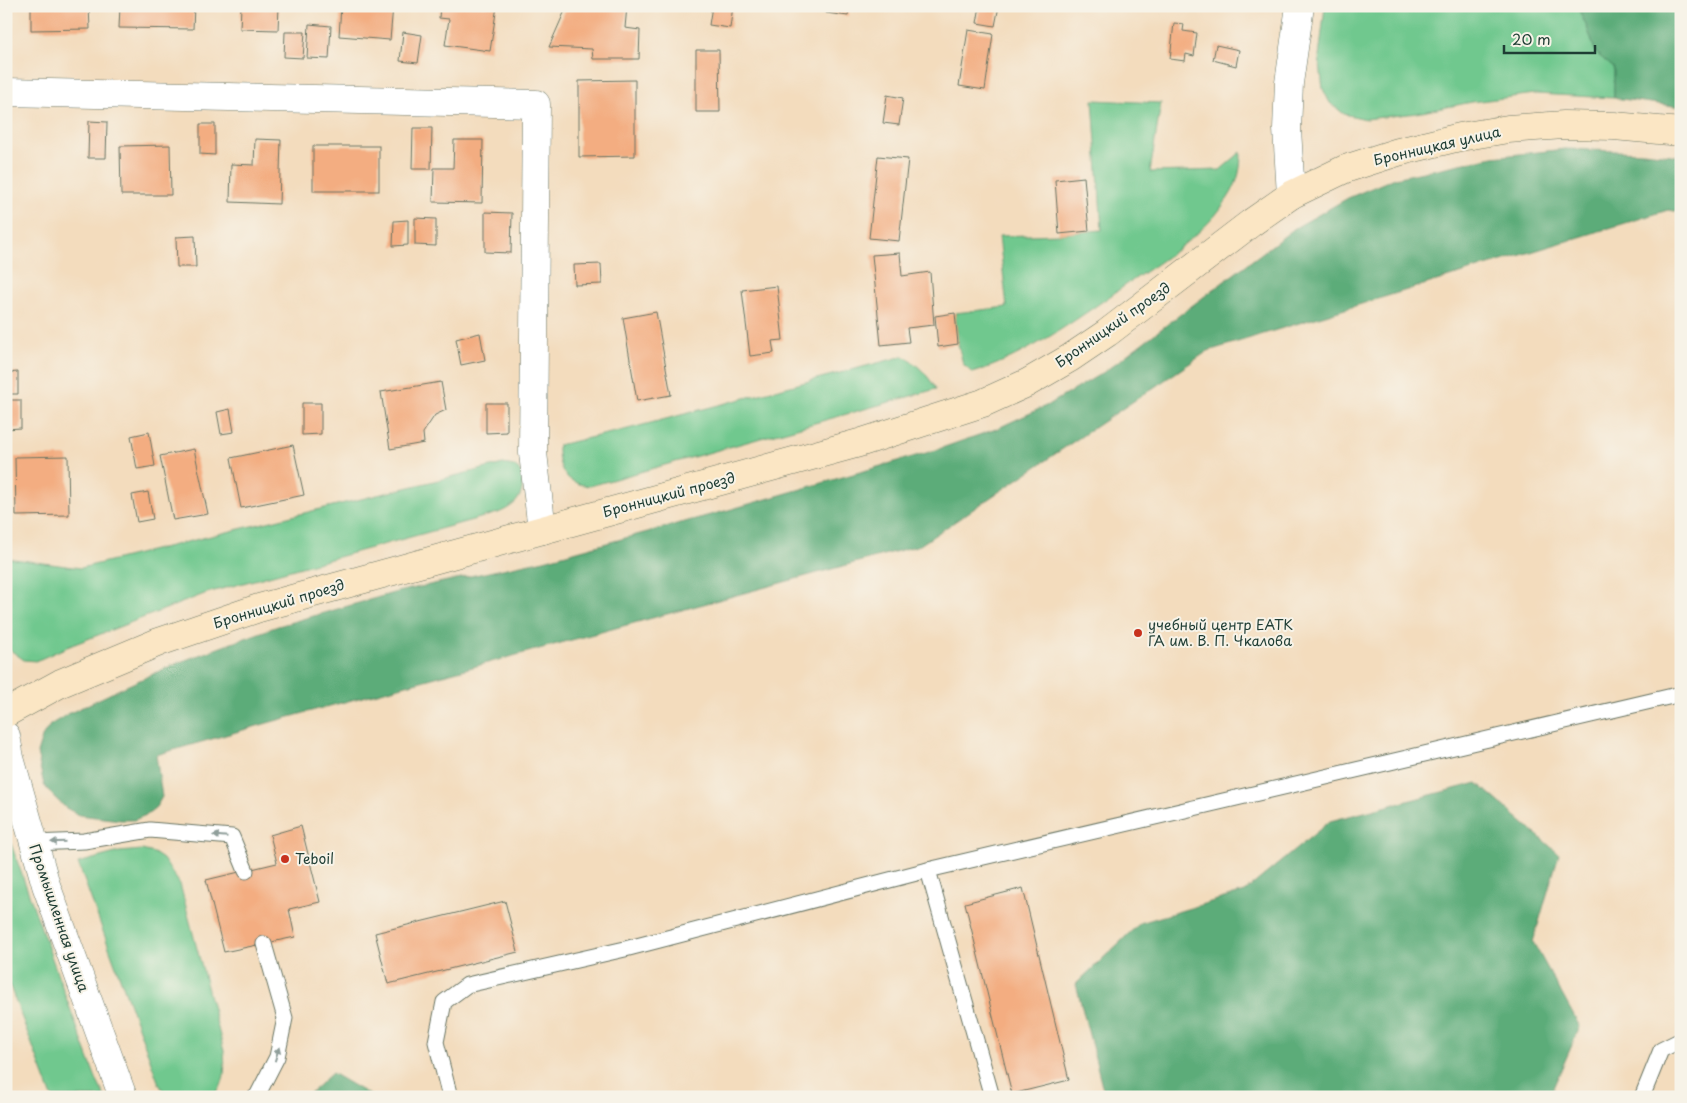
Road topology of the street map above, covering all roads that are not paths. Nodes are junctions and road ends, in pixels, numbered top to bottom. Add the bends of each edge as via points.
1 (1300, 6) edge
2 (6, 92) edge
3 (1681, 132) edge
4 (1291, 196) junction
5 (542, 530) junction
6 (1681, 694) edge
7 (6, 713) edge
8 (6, 736) edge
9 (33, 843) junction
10 (928, 870) junction
11 (246, 871) dead end
12 (264, 944) dead end
13 (1681, 1040) edge
14 (123, 1097) edge
15 (255, 1097) edge
16 (450, 1097) edge
17 (992, 1097) edge
18 (1642, 1097) edge

1 - 4 street via 1289,83 1287,129
2 - 5 street via 536,104 534,454
3 - 4 main road, Бронницкая улица via 1564,124 1508,129 1398,152 1344,169
4 - 5 main road, Бронницкий проезд via 1077,353 1027,383 983,403 859,443
5 - 7 main road, Бронницкий проезд via 259,608 168,639 61,683
6 - 10 lane
8 - 9 street, Промышленная улица
11 -> 9 lane via 232,837 150,830 84,841
9 - 14 street, Промышленная улица
10 - 16 lane via 625,949 467,985 444,1002 436,1042
10 - 17 lane
15 -> 12 lane via 277,1056 285,1018
13 - 18 lane via 1661,1050

